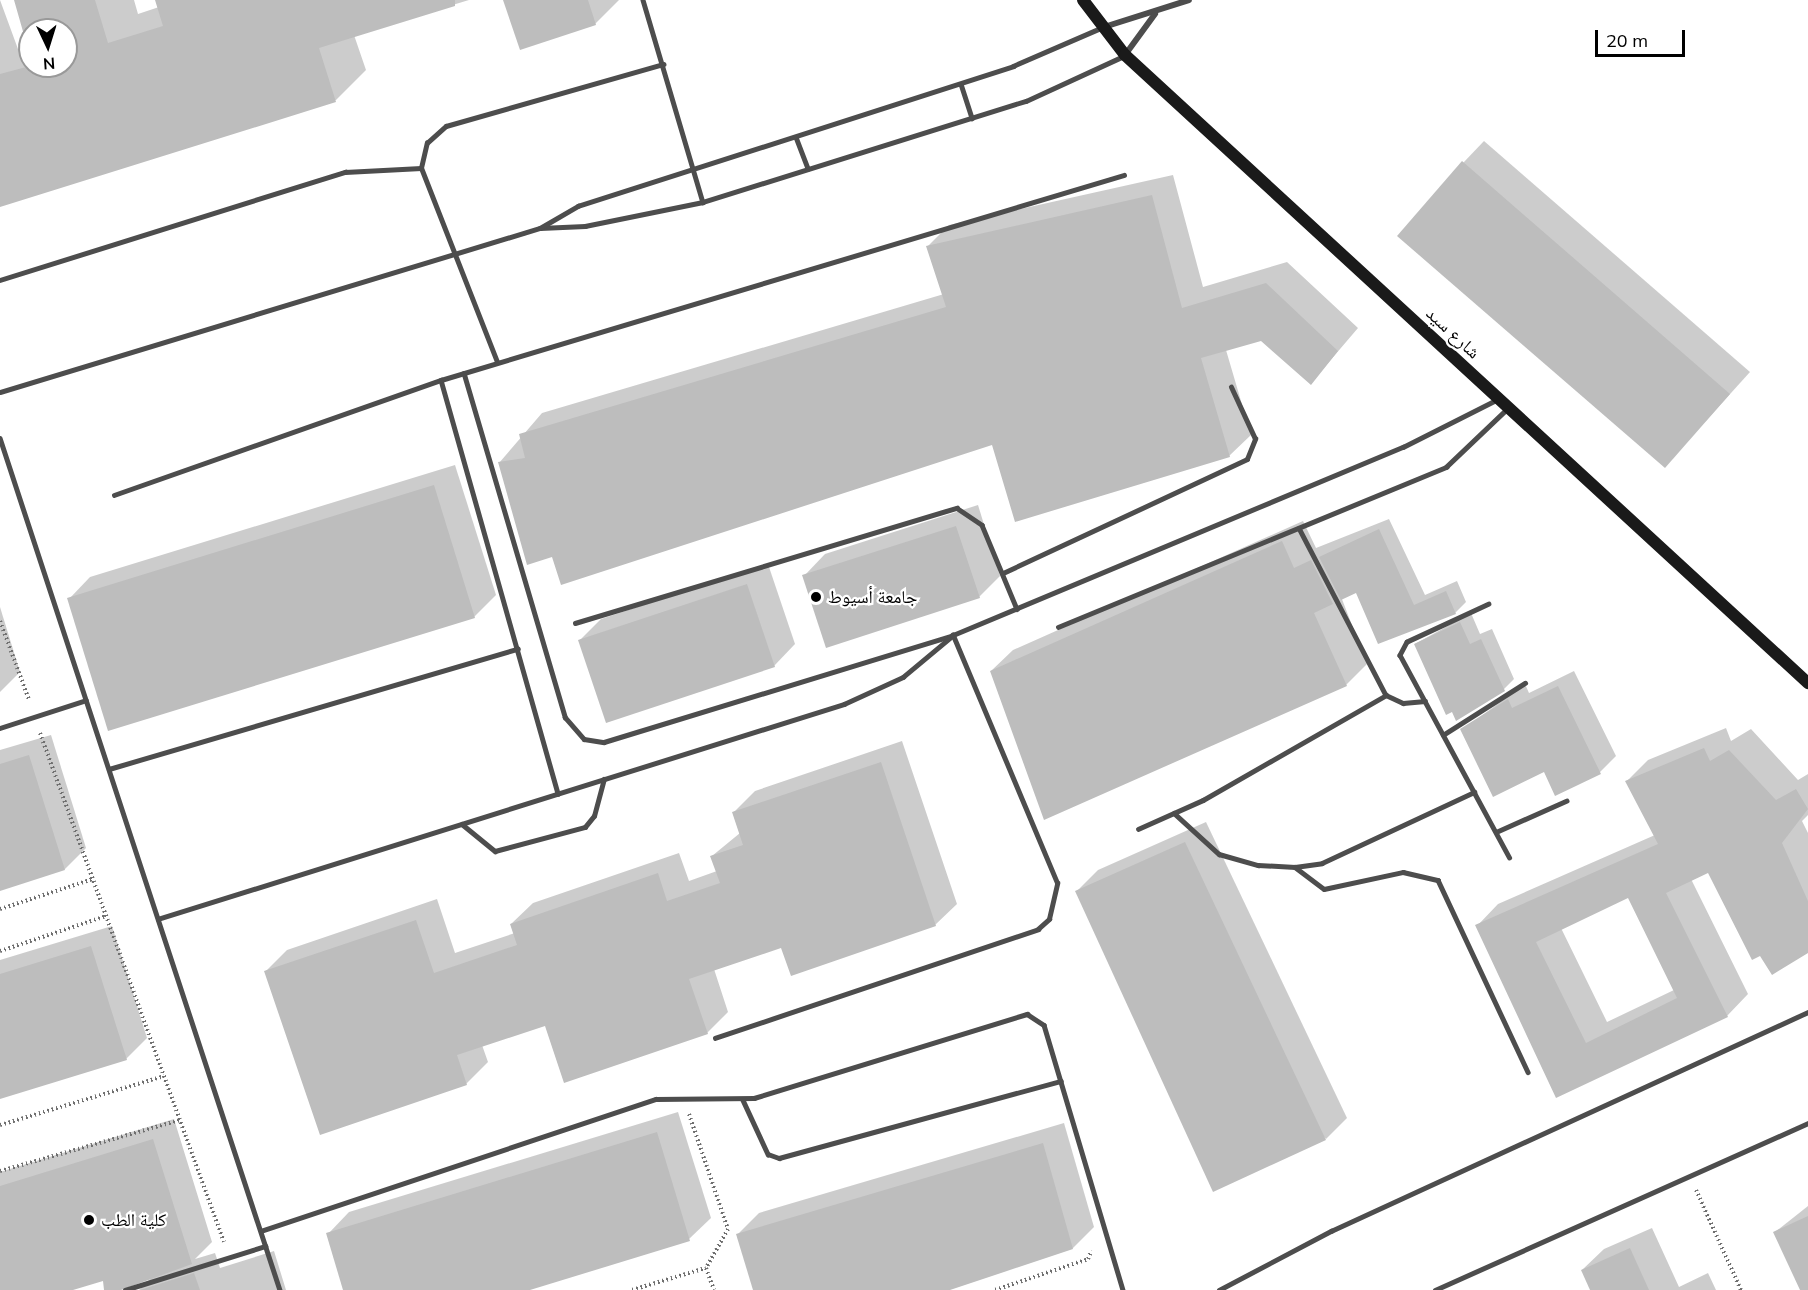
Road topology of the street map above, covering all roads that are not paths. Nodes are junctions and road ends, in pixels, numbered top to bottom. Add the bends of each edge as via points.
1 (643, 0) edge
2 (1083, 0) edge
3 (1189, 0) edge
4 (1156, 13) junction
5 (1102, 27) junction
6 (1125, 55) junction
7 (663, 64) junction
8 (961, 84) junction
9 (972, 118) junction
10 (796, 137) junction
11 (421, 168) junction
12 (694, 169) junction
13 (808, 169) junction
14 (1124, 175) dead end
15 (704, 202) junction
16 (540, 228) junction
17 (454, 254) junction
18 (0, 280) edge
19 (497, 363) junction
20 (464, 373) junction
21 (441, 380) junction
22 (1231, 387) dead end
23 (0, 392) edge
24 (1498, 399) junction
25 (1508, 408) junction
26 (0, 438) edge
27 (114, 495) dead end
28 (1299, 528) junction
29 (1002, 573) junction
30 (1489, 604) dead end
31 (1017, 609) junction
32 (575, 623) dead end
33 (1058, 627) dead end
34 (953, 636) junction
35 (518, 649) junction
36 (1525, 683) dead end
37 (1808, 683) edge
38 (1386, 695) junction
39 (86, 700) junction
40 (1425, 701) junction
41 (0, 728) edge
42 (1443, 735) junction
43 (109, 769) junction
44 (604, 779) junction
45 (1474, 792) junction
46 (558, 794) junction
47 (1566, 801) dead end
48 (1174, 813) junction
49 (462, 824) junction
50 (1138, 829) dead end
51 (1496, 832) junction
52 (1509, 857) dead end
53 (1295, 867) junction
54 (158, 919) junction
55 (1808, 1012) edge
56 (715, 1038) dead end
57 (1528, 1072) dead end
58 (1061, 1081) junction
59 (744, 1100) junction
60 (1808, 1123) edge
61 (261, 1231) junction
62 (265, 1246) junction
63 (1232, 1282) junction
64 (125, 1290) edge
65 (280, 1290) edge
66 (1123, 1290) edge
67 (1219, 1290) edge
68 (1235, 1290) edge
69 (1435, 1290) edge

1 - 7 lane
2 - 5 main road, شارع سيد
3 - 4 street
4 - 5 street
4 - 6 street
5 - 6 main road, شارع سيد
5 - 8 lane
6 - 9 lane via 1026,101
6 - 24 main road, شارع سيد
7 - 11 lane via 446,126 427,143
7 - 12 lane
8 - 9 lane
8 - 10 lane
9 - 13 lane
10 - 12 lane
10 - 13 lane
11 - 17 lane
11 - 18 lane via 345,172
12 - 15 lane
12 - 16 lane via 578,206
13 - 15 lane
14 - 19 lane
15 - 16 lane via 585,226
16 - 17 lane
17 - 19 lane
17 - 23 lane
19 - 20 lane
20 - 21 lane
20 - 34 lane via 565,717 584,739 604,742
21 - 27 lane
21 - 35 lane
22 - 29 lane via 1255,439 1247,459
24 - 25 main road, شارع سيد
24 - 31 lane via 1403,447
25 - 28 lane via 1446,467
25 - 37 main road, شارع سيد
26 - 39 lane
28 - 33 lane
28 - 38 lane
29 - 31 lane
29 - 32 lane via 975,516 948,509
30 - 40 lane via 1404,644 1400,655
31 - 34 lane
34 - 44 lane via 878,692
34 - 56 lane via 1057,883 1049,919 1038,929
35 - 43 lane
35 - 46 lane
36 - 42 lane
38 - 40 lane via 1403,703
38 - 48 lane
39 - 41 lane
39 - 43 lane
40 - 42 lane
42 - 45 lane
43 - 54 lane
44 - 46 lane
44 - 49 lane via 594,816 585,827 495,851
45 - 51 lane
45 - 53 lane via 1322,863
46 - 49 lane
47 - 51 lane
48 - 50 lane
48 - 53 lane via 1219,854 1258,865
49 - 54 lane
51 - 52 lane
53 - 57 lane via 1324,889 1402,872 1438,880
54 - 61 lane
55 - 63 lane
58 - 59 lane via 779,1158 768,1154
58 - 59 lane via 1044,1025 1027,1014
58 - 66 lane
59 - 61 lane via 684,1096 656,1099
60 - 69 lane
61 - 62 lane
62 - 64 lane
62 - 65 lane
63 - 67 lane
63 - 68 lane

